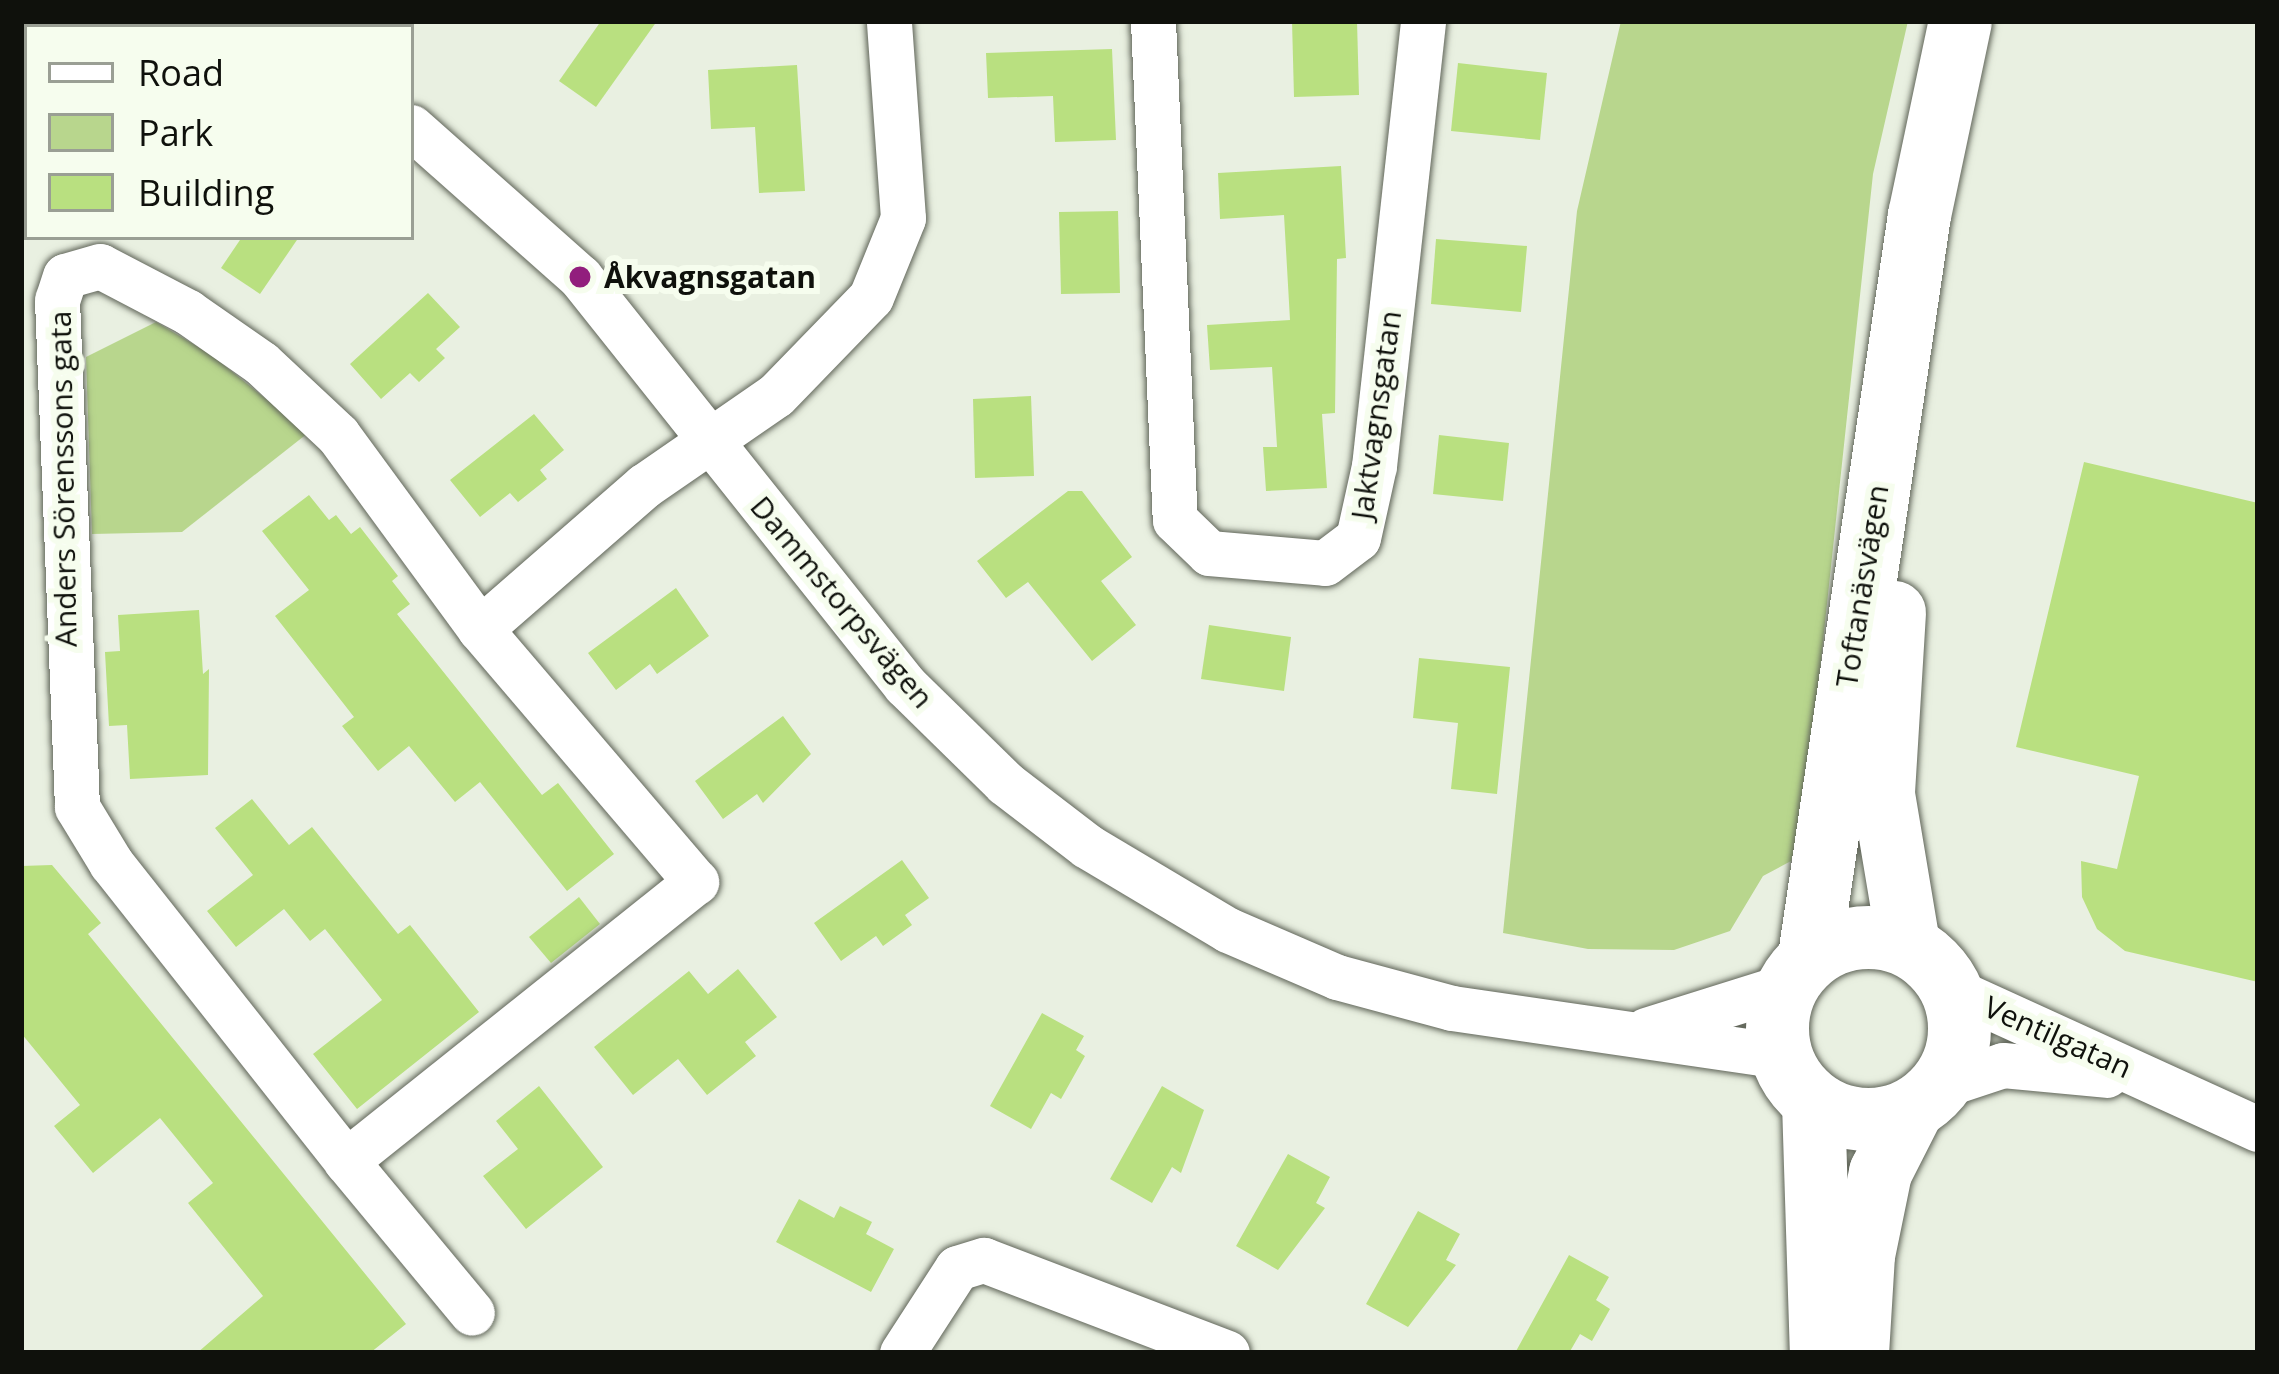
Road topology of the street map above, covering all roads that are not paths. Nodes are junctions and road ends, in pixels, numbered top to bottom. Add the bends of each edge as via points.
1 (889, 21) edge
2 (1153, 21) edge
3 (1423, 21) edge
4 (1960, 21) edge
5 (414, 130) edge
6 (1919, 215) junction
7 (710, 441) junction
8 (480, 629) junction
9 (1908, 944) junction
10 (1798, 971) junction
11 (1953, 989) junction
12 (1632, 1034) junction
13 (1797, 1079) junction
14 (2163, 1084) junction
15 (1926, 1098) junction
16 (2258, 1129) edge
17 (346, 1161) junction
18 (472, 1313) dead end
19 (902, 1353) edge
20 (1227, 1353) edge
21 (1821, 1353) edge
22 (1857, 1353) edge

1 - 7 street via 903,218 871,296 776,395
2 - 3 street, Jaktvagnsgatan via 1175,520 1209,553 1325,563 1358,538 1374,466
4 - 6 street, Toftanäsvägen
5 - 7 street, Dammstorpsvägen via 580,277
6 - 9 street, Toftanäsvägen via 1883,794
6 - 10 street, Toftanäsvägen
7 - 8 street via 644,487
7 - 12 street, Dammstorpsvägen via 904,686 1005,783 1087,846 1228,930 1337,977 1452,1008
8 - 17 street, Anders Sörenssons gata via 696,882
8 - 17 street, Anders Sörenssons gata via 338,435 261,363 188,311 100,266 64,276 57,300 77,807 111,863
9 - 10 street via 1869,935
9 - 11 street
10 - 12 street, Dammstorpsvägen
10 - 13 street, Toftanäsvägen via 1776,1022
11 - 14 street, Ventilgatan
11 - 15 street via 1957,1055
12 - 13 street, Dammstorpsvägen
13 - 15 street via 1850,1119
13 - 21 street, Toftanäsvägen
14 - 15 street, Ventilgatan via 2002,1065
14 - 16 street, Ventilgatan
15 - 22 street via 1880,1172 1863,1255
17 - 18 street, Anders Sörenssons gata
19 - 20 street via 957,1268 984,1260

